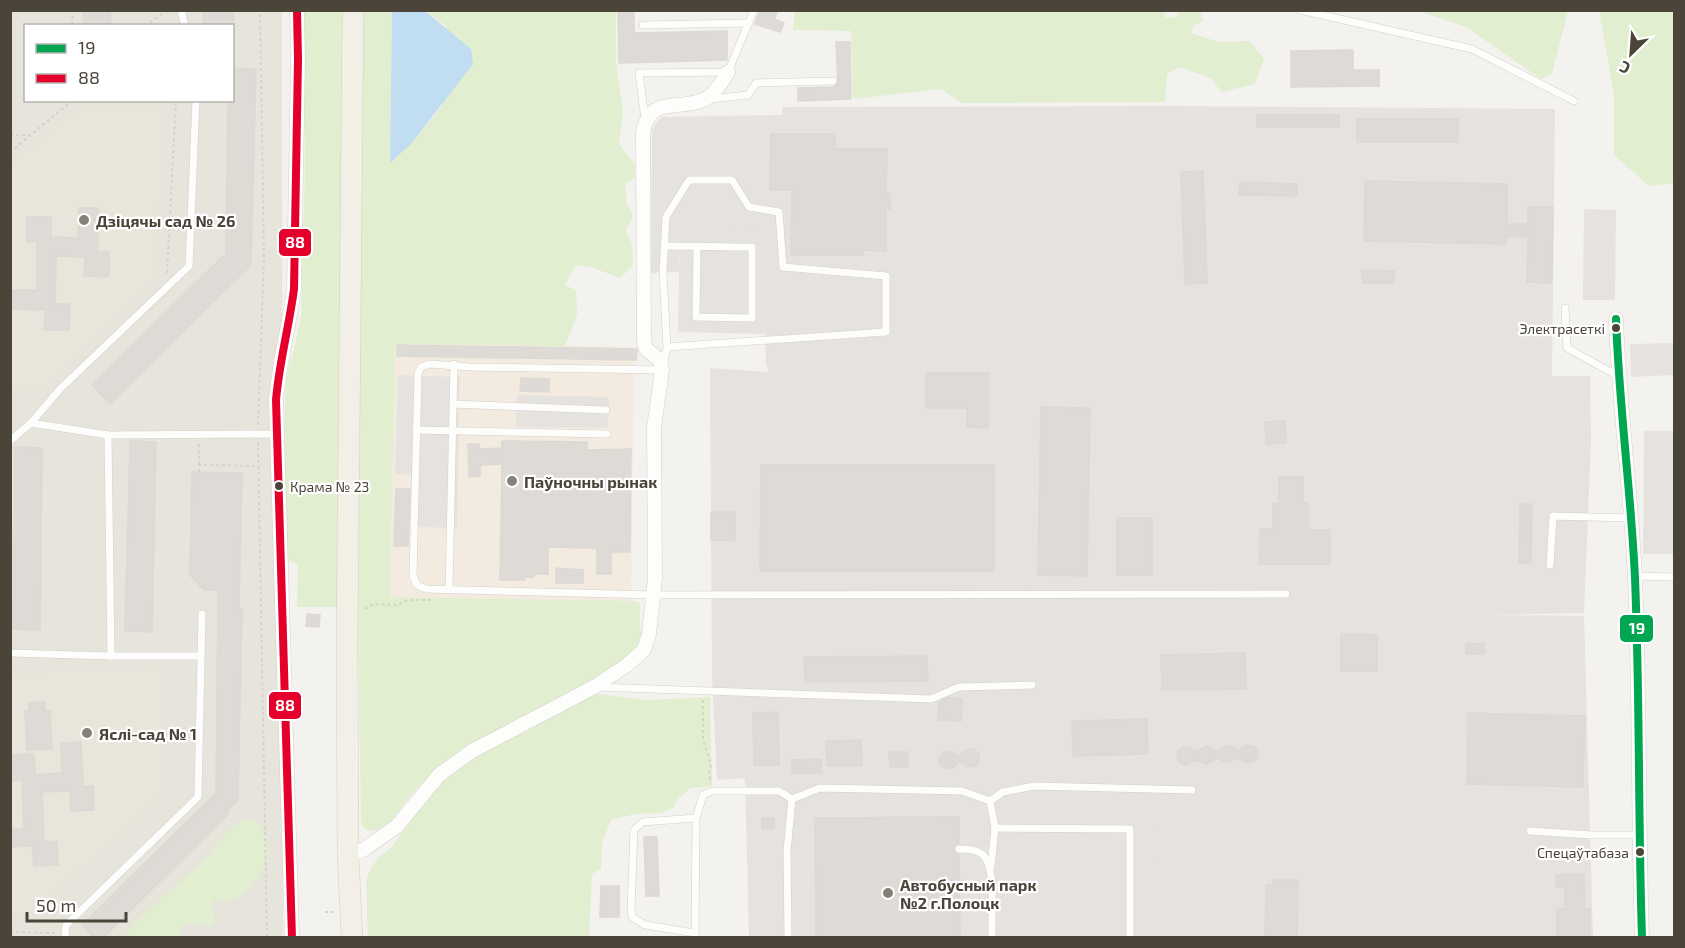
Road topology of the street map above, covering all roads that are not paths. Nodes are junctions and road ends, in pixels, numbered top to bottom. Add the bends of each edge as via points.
1 (297, 10) edge
2 (353, 10) edge
3 (754, 10) edge
4 (1300, 10) edge
5 (749, 23) junction
6 (643, 25) dead end
7 (728, 72) junction
8 (833, 81) dead end
9 (705, 100) junction
10 (1574, 101) dead end
11 (196, 102) edge
12 (645, 119) junction
13 (666, 246) junction
14 (697, 246) junction
15 (1565, 308) dead end
16 (1616, 319) dead end
17 (667, 347) junction
18 (454, 364) junction
19 (662, 370) junction
20 (1618, 376) junction
21 (453, 404) junction
22 (606, 410) dead end
23 (31, 423) junction
24 (416, 430) junction
25 (452, 432) junction
26 (276, 434) junction
27 (607, 434) dead end
28 (108, 435) junction
29 (10, 441) edge
30 (1630, 518) junction
31 (1550, 565) dead end
32 (1635, 576) junction
33 (1674, 577) edge
34 (449, 590) junction
35 (1286, 594) dead end
36 (654, 595) junction
37 (202, 614) dead end
38 (10, 653) edge
39 (111, 656) junction
40 (201, 656) junction
41 (1032, 685) dead end
42 (594, 687) junction
43 (1192, 790) dead end
44 (792, 799) junction
45 (990, 801) junction
46 (696, 818) junction
47 (995, 828) junction
48 (1530, 831) dead end
49 (1641, 835) junction
50 (959, 849) dead end
51 (348, 855) junction
52 (991, 870) junction
53 (65, 935) edge
54 (695, 935) edge
55 (292, 938) edge
56 (352, 938) edge
57 (788, 938) edge
58 (992, 938) edge
59 (1130, 938) edge
60 (1642, 938) edge

1 - 26 street via 294,290 278,377
2 - 51 main road
3 - 5 lane
4 - 10 lane via 1472,49
5 - 6 lane
5 - 7 lane
7 - 9 street
7 - 12 lane via 639,73
8 - 9 lane via 756,83 748,95
9 - 12 street via 662,106
11 - 23 lane via 189,266 60,389
12 - 19 street via 644,342 646,349 660,360
13 - 14 lane
13 - 17 lane via 663,272
13 - 17 lane via 666,217 689,180 732,180 748,207 779,212 783,267 886,276 886,332
14 - 14 lane via 752,247 752,318 696,317
15 - 20 lane via 1567,348
16 - 20 street
17 - 19 lane
18 - 19 lane
18 - 21 lane
18 - 24 lane via 421,367
19 - 36 street via 654,428
20 - 30 street
21 - 22 lane
21 - 25 lane
23 - 28 lane
23 - 29 lane
24 - 25 lane
24 - 34 lane via 413,576 417,585 426,589
25 - 27 lane
25 - 34 lane
26 - 28 lane
26 - 55 street
28 - 39 lane
30 - 31 lane via 1554,516
30 - 32 street
32 - 33 lane
32 - 49 street
34 - 36 lane
35 - 36 lane
36 - 42 street via 644,650
37 - 40 lane
38 - 39 lane
39 - 40 lane
40 - 53 lane via 198,797 66,925
41 - 42 lane via 959,687 931,699
42 - 51 street via 472,751 439,775 397,826 363,850
43 - 45 lane via 1034,786 1003,792
44 - 45 lane via 820,788 962,791
44 - 46 lane via 779,791 712,791 703,795
44 - 57 lane via 787,851
45 - 47 lane
46 - 54 lane
46 - 54 lane via 643,822 634,830 631,908 632,917 645,925
47 - 52 lane
47 - 59 lane via 1130,829
48 - 49 lane
49 - 60 street
50 - 52 lane via 980,852
51 - 56 main road
52 - 58 lane

